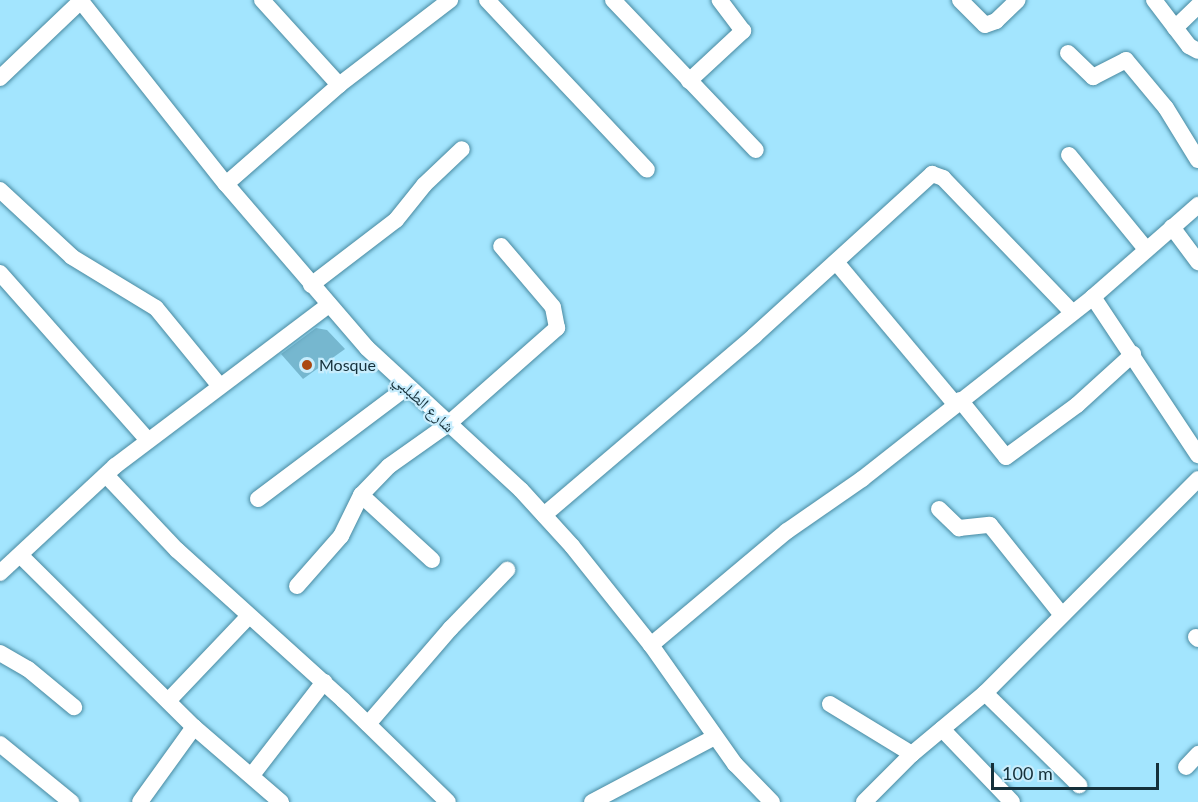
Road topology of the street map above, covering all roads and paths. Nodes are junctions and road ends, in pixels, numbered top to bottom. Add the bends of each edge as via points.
1 (81, 0) edge
2 (262, 0) edge
3 (449, 0) edge
4 (487, 0) edge
5 (612, 0) edge
6 (720, 0) edge
7 (960, 0) edge
8 (1018, 0) edge
9 (1154, 0) edge
10 (1198, 6) edge
11 (1175, 28) junction
12 (1198, 51) edge
13 (1068, 53) dead end
14 (0, 78) edge
15 (689, 81) junction
16 (339, 86) junction
17 (462, 149) dead end
18 (756, 150) dead end
19 (1069, 155) dead end
20 (1198, 160) edge
21 (647, 170) dead end
22 (226, 184) junction
23 (0, 190) edge
24 (1198, 205) edge
25 (1173, 227) junction
26 (501, 246) dead end
27 (1145, 248) junction
28 (837, 262) junction
29 (1198, 262) edge
30 (0, 273) edge
31 (311, 285) junction
32 (1093, 297) junction
33 (329, 305) junction
34 (1072, 312) junction
35 (1133, 354) junction
36 (219, 385) junction
37 (407, 387) junction
38 (957, 402) junction
39 (447, 425) junction
40 (148, 440) junction
41 (1198, 455) edge
42 (105, 474) junction
43 (1198, 479) edge
44 (361, 495) junction
45 (258, 499) dead end
46 (939, 509) dead end
47 (544, 515) junction
48 (21, 556) junction
49 (432, 560) dead end
50 (507, 570) dead end
51 (0, 573) edge
52 (297, 586) dead end
53 (1061, 614) junction
54 (249, 616) junction
55 (651, 645) junction
56 (0, 652) edge
57 (324, 682) junction
58 (985, 693) junction
59 (168, 701) junction
60 (830, 704) dead end
61 (74, 707) dead end
62 (368, 724) junction
63 (194, 727) junction
64 (942, 729) junction
65 (715, 737) junction
66 (0, 744) edge
67 (912, 754) junction
68 (1198, 754) edge
69 (1186, 766) dead end
70 (252, 775) junction
71 (1079, 785) dead end
72 (72, 802) edge
73 (140, 802) edge
74 (281, 802) edge
75 (448, 802) edge
76 (592, 802) edge
77 (772, 802) edge
78 (864, 802) edge
79 (1012, 802) edge

1 - 14 street
1 - 22 street, شارع الطبلبي
2 - 16 street
3 - 16 street
4 - 21 street
5 - 15 street
6 - 15 street via 744,31
7 - 8 street via 985,25 996,21
9 - 11 street
10 - 11 street
11 - 12 street
13 - 20 street via 1094,77 1126,60 1166,108
15 - 18 street
16 - 22 street
17 - 31 street via 424,185 396,220
19 - 27 street
22 - 31 street, شارع الطبلبي
23 - 36 street via 72,257 156,308
24 - 25 street
25 - 27 street
25 - 29 street
26 - 39 street via 553,307 557,328
27 - 32 street
28 - 34 street via 928,176 938,174
28 - 38 street
28 - 47 street
30 - 40 street
31 - 33 street, شارع الطبلبي
32 - 34 street
32 - 35 street
33 - 36 street
33 - 37 street, شارع الطبلبي
34 - 38 street
35 - 38 street via 1077,405 1006,457
35 - 41 street
36 - 40 street
37 - 39 street, شارع الطبلبي
37 - 45 street
38 - 55 street via 862,479 787,531
39 - 44 street via 389,466
39 - 47 street, شارع الطبلبي
40 - 42 street
42 - 48 street
42 - 54 street via 177,550
43 - 53 street
44 - 49 street
44 - 52 street via 341,536
46 - 53 street via 959,528 990,525
47 - 55 street, شارع الطبلبي
48 - 51 street
48 - 59 street
50 - 62 street
53 - 58 street
54 - 57 street
54 - 59 street
55 - 65 street, شارع الطبلبي
56 - 61 street
57 - 62 street
57 - 70 street
58 - 64 street
58 - 71 street
59 - 63 street
60 - 67 street
62 - 75 street
63 - 70 street
63 - 73 street
64 - 67 street
64 - 79 street
65 - 76 street
65 - 77 street, شارع الطبلبي
66 - 72 street
67 - 78 street
68 - 69 street
70 - 74 street

